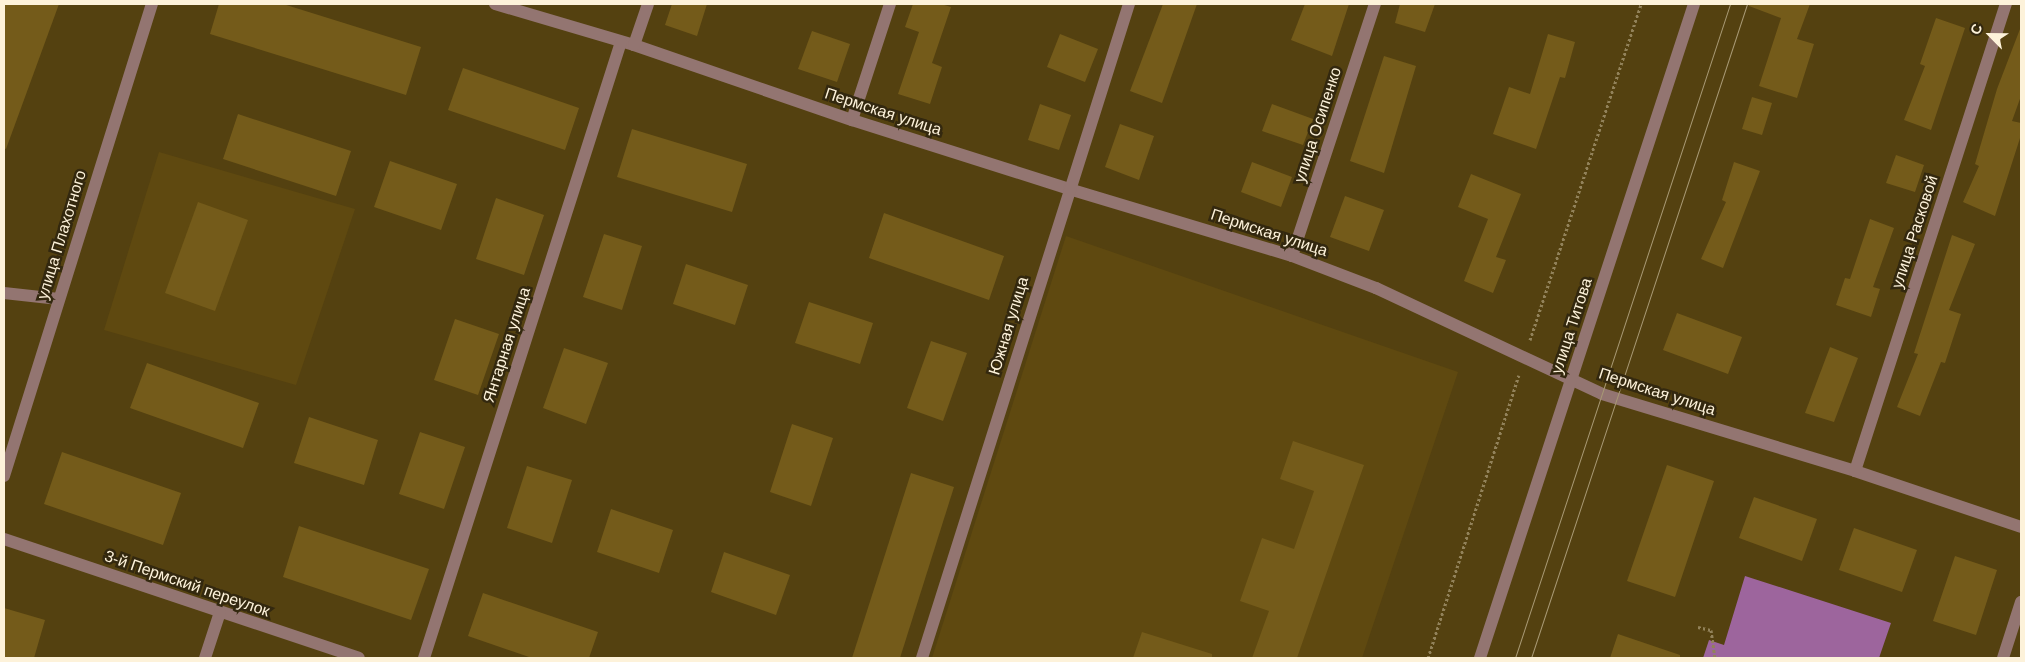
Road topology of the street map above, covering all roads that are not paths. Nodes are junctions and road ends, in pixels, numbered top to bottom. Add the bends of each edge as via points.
1 (152, 4) edge
2 (494, 4) edge
3 (648, 4) edge
4 (890, 4) edge
5 (1129, 4) edge
6 (1375, 4) edge
7 (1694, 4) edge
8 (2006, 4) edge
9 (621, 42) junction
10 (634, 45) junction
11 (852, 120) junction
12 (1069, 189) junction
13 (1292, 256) junction
14 (4, 293) edge
15 (59, 299) junction
16 (1572, 379) junction
17 (1855, 471) junction
18 (4, 476) edge
19 (2021, 527) edge
20 (4, 539) edge
21 (2021, 602) edge
22 (220, 612) junction
23 (205, 658) edge
24 (360, 658) edge
25 (424, 658) edge
26 (922, 658) edge
27 (1480, 658) edge
28 (2003, 658) edge

1 - 15 street, улица Плахотного
2 - 9 street, Пермская улица
3 - 10 street
4 - 11 street
5 - 12 street, Южная улица
6 - 13 street, улица Осипенко
7 - 16 street, улица Титова
8 - 17 street, улица Расковой
9 - 10 street, Пермская улица
9 - 25 street, Янтарная улица
10 - 11 street, Пермская улица
11 - 12 street, Пермская улица
12 - 13 street, Пермская улица
12 - 26 street, Южная улица
13 - 16 street, Пермская улица via 1376,288
14 - 15 street
15 - 18 street, улица Плахотного
16 - 17 street, Пермская улица via 1609,397
16 - 27 street, улица Титова
17 - 19 street, Пермская улица
20 - 22 street, 3-й Пермский переулок
21 - 28 street
22 - 23 street
22 - 24 street, 3-й Пермский переулок

